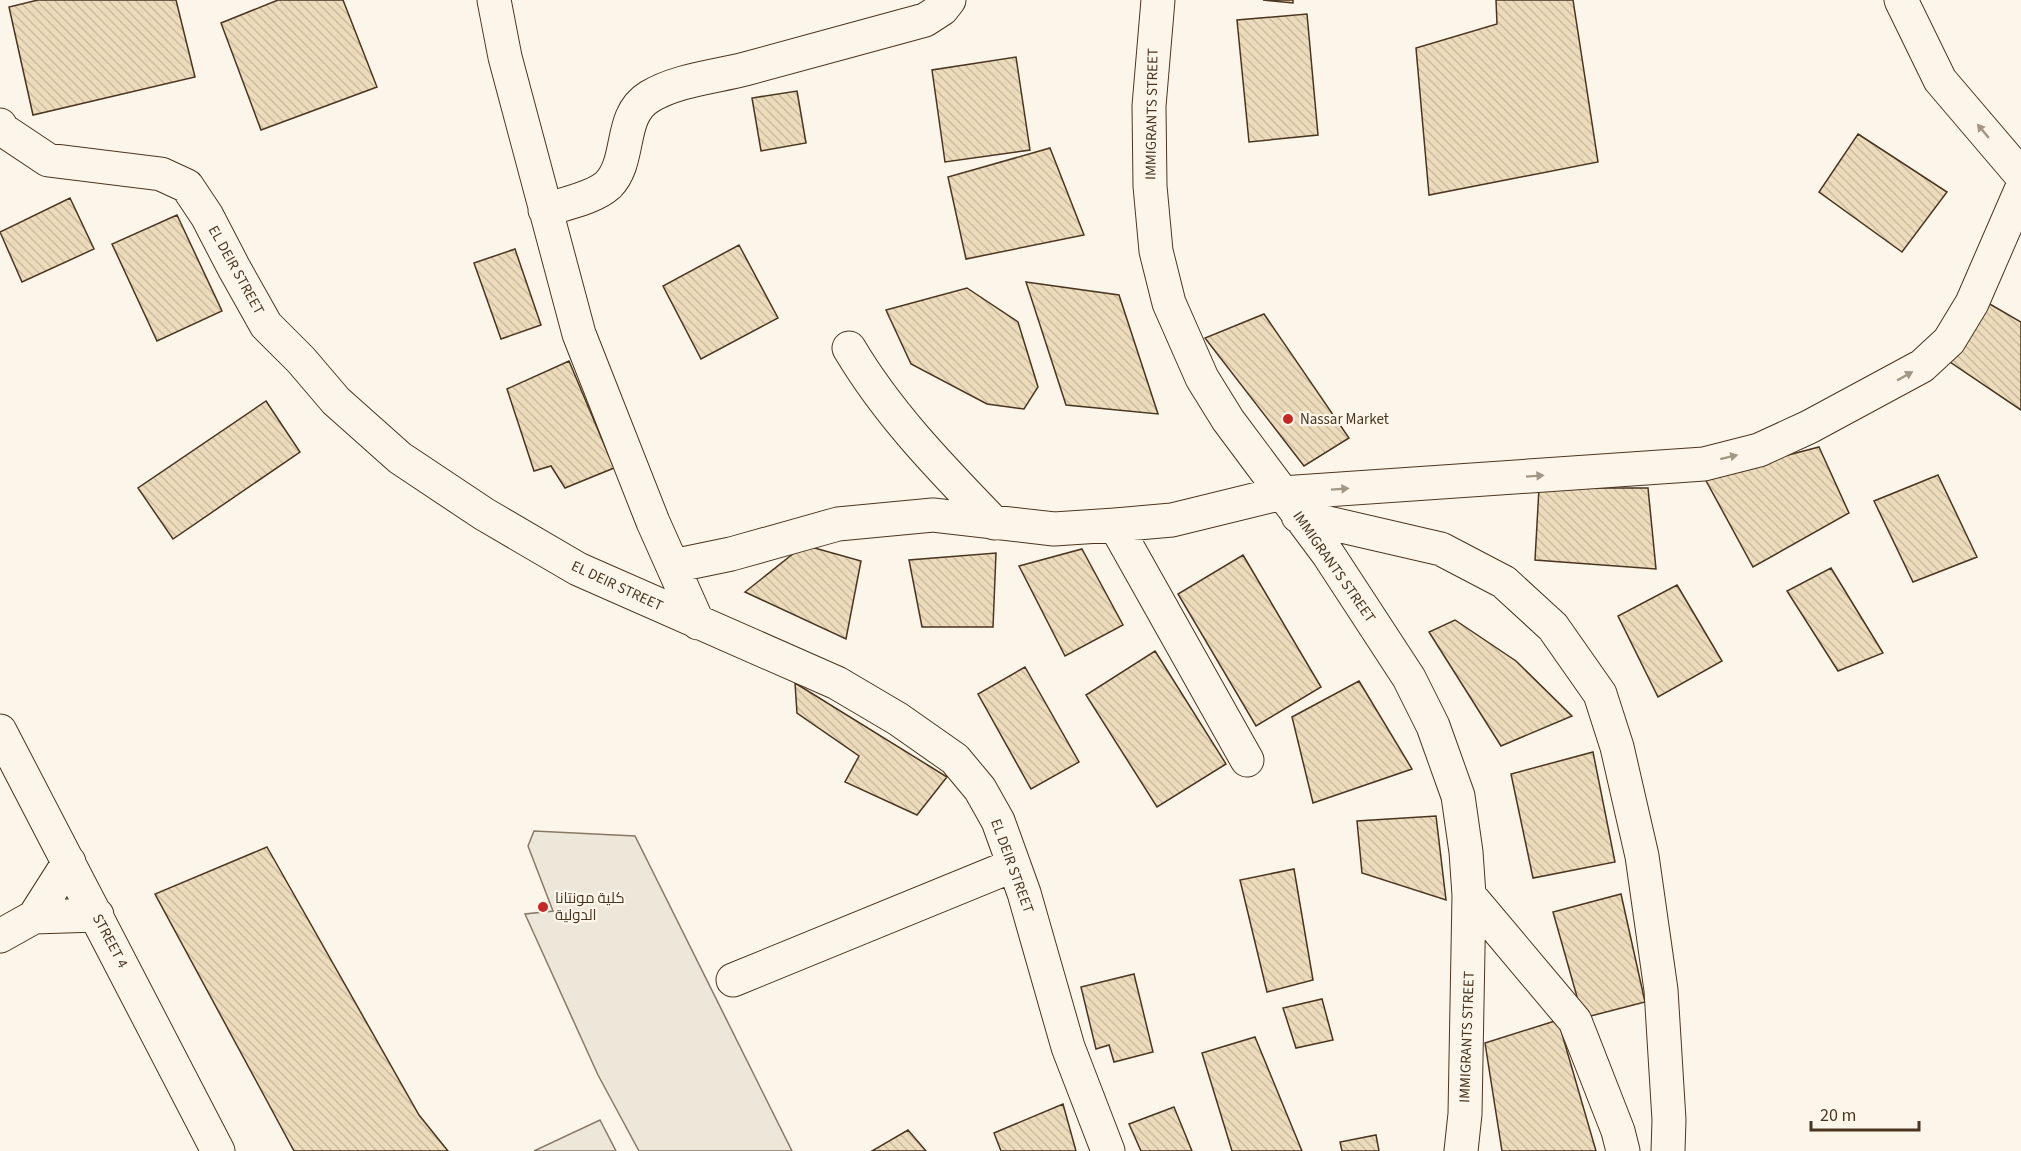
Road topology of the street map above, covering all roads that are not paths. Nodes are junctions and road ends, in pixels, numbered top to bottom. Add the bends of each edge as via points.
1 (494, 0) edge
2 (949, 0) edge
3 (1158, 0) edge
4 (1901, 0) edge
5 (0, 125) edge
6 (2021, 176) edge
7 (2021, 190) edge
8 (545, 210) junction
9 (849, 348) dead end
10 (1290, 504) junction
11 (994, 523) junction
12 (1115, 525) junction
13 (673, 566) junction
14 (698, 622) junction
15 (0, 731) edge
16 (1247, 760) dead end
17 (69, 862) junction
18 (1014, 865) junction
19 (1469, 895) junction
20 (97, 915) junction
21 (34, 917) junction
22 (0, 936) edge
23 (733, 980) dead end
24 (218, 1151) edge
25 (1108, 1151) edge
26 (1461, 1151) edge
27 (1623, 1151) edge
28 (1668, 1151) edge

1 - 8 street
2 - 8 street via 925,20 668,87 648,97 636,109 618,170 607,186
3 - 10 street, IMMIGRANTS STREET via 1149,106 1156,250 1170,303 1203,378 1228,420
6 -> 4 street via 1940,81
5 - 14 street, EL DEIR STREET via 48,160 161,174 187,186 266,325 336,401 400,458 484,514 578,569
10 -> 7 street via 1704,464 1759,450 1809,428 1922,366 1949,341 1972,303
8 - 13 street via 579,334
9 - 11 street via 898,419
10 - 12 street
10 - 19 street, IMMIGRANTS STREET via 1334,563 1409,678 1433,726 1458,796
10 - 28 street via 1441,549 1504,582 1553,627 1600,694 1617,747 1642,856 1661,990 1670,1120
11 - 12 street via 1054,529
11 - 13 street via 933,514 838,524
12 - 16 street
13 - 14 street
14 - 18 street, EL DEIR STREET via 837,683 955,759 980,789 998,821
15 - 17 street, STREET 4
17 - 20 street, STREET 4
17 - 21 street
18 - 23 street
18 - 25 street, EL DEIR STREET via 1068,1047
19 - 26 street, IMMIGRANTS STREET
19 - 27 street via 1575,1021
20 - 21 street
20 - 24 street, STREET 4
21 - 22 street

